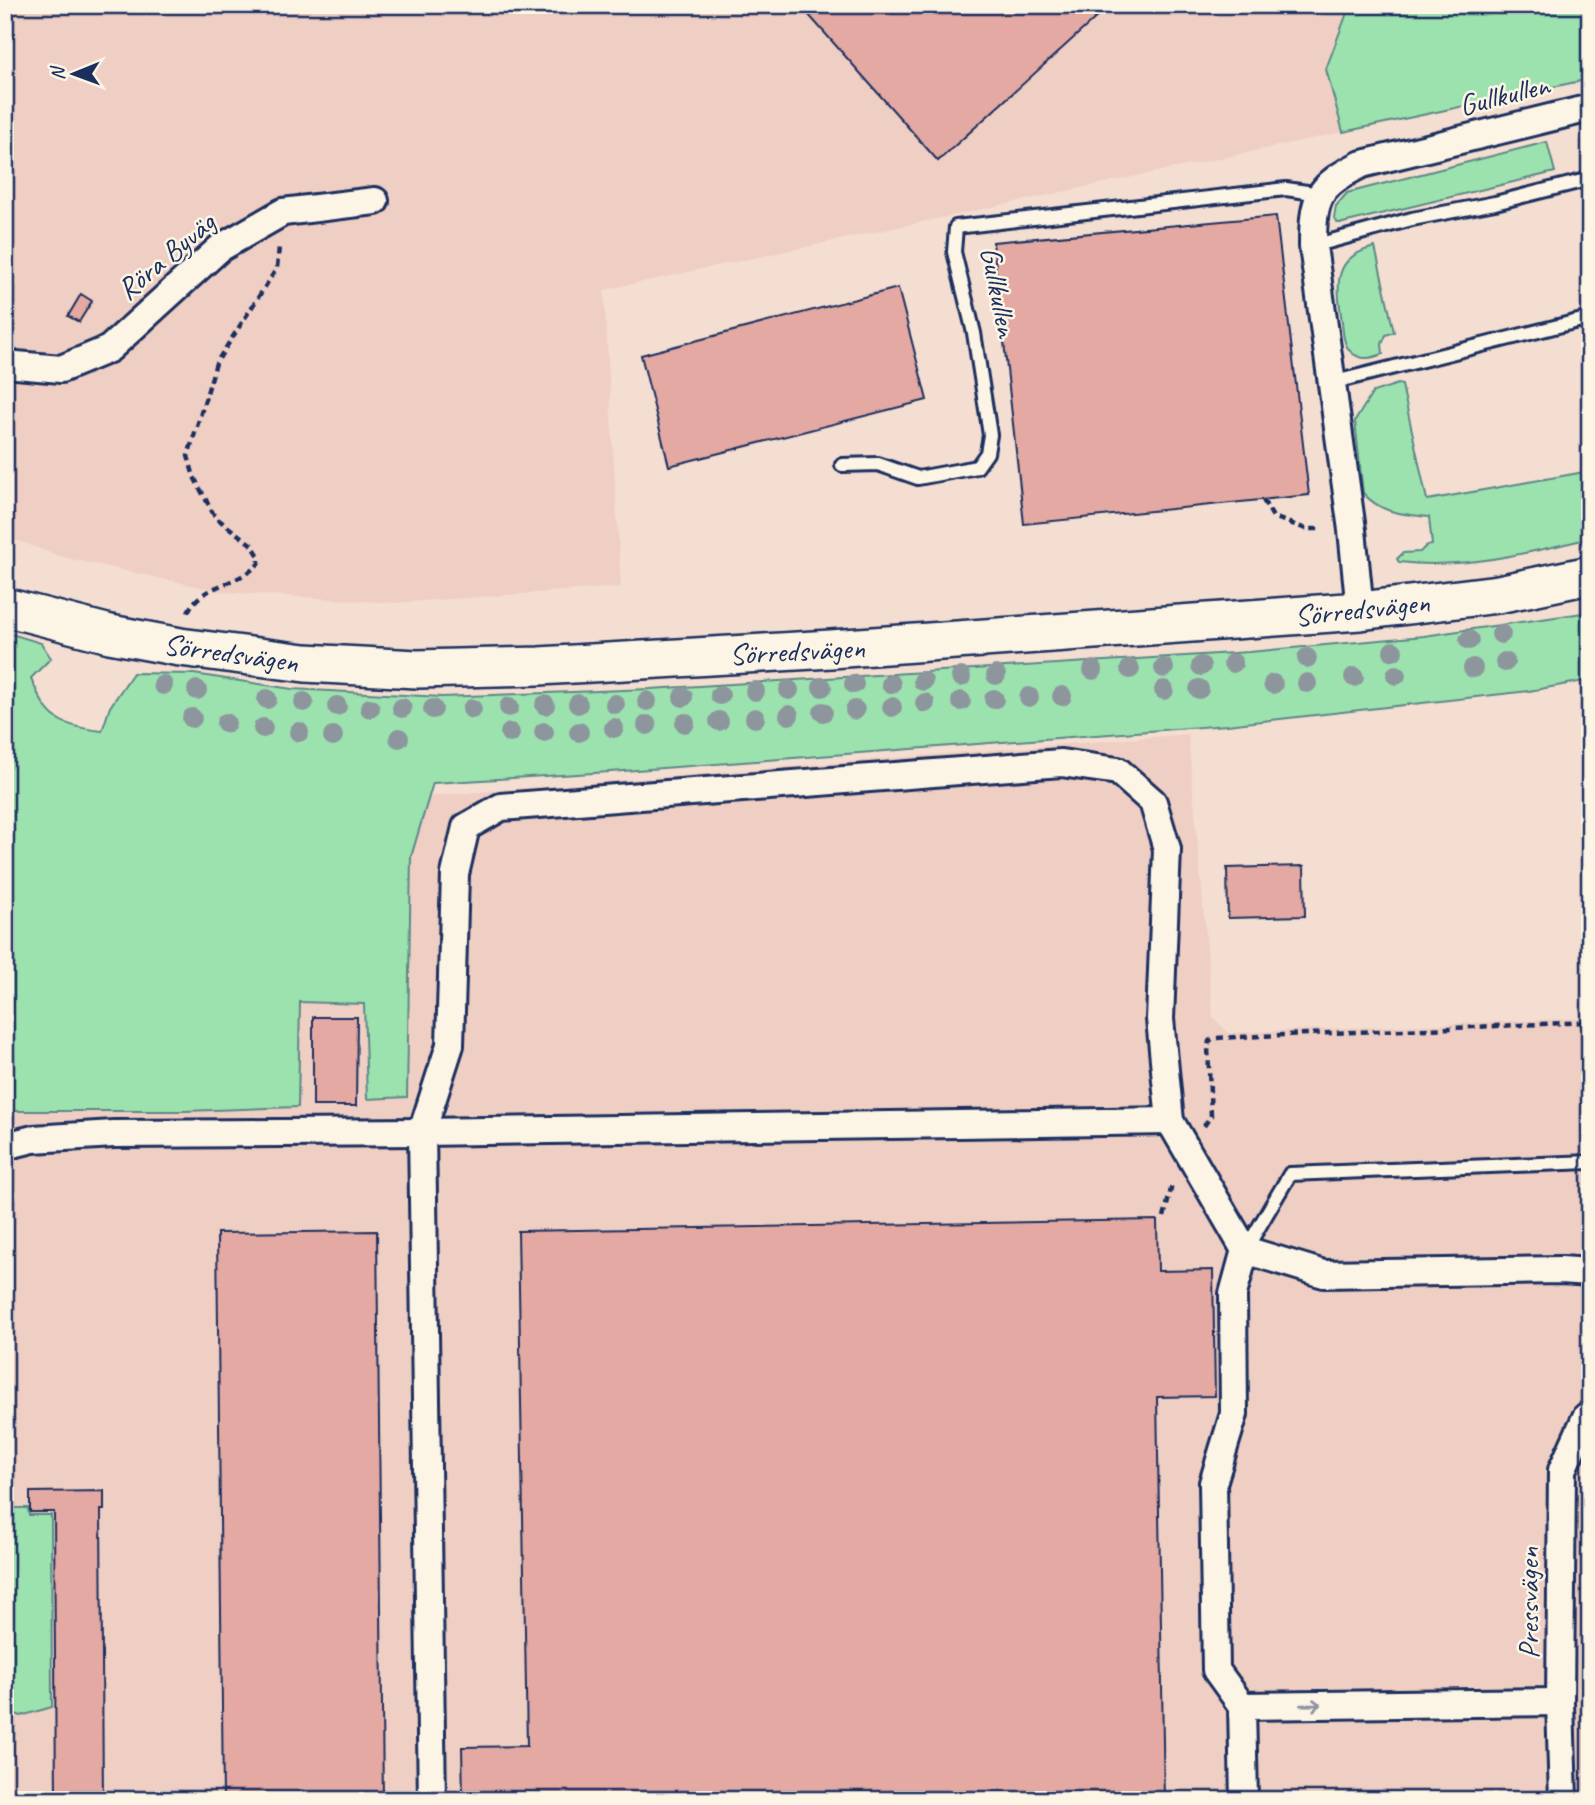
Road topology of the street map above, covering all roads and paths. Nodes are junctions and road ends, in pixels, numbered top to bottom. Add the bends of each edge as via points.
1 (1590, 108) edge
2 (1590, 178) edge
3 (1321, 194) junction
4 (374, 201) dead end
5 (283, 212) junction
6 (1313, 246) junction
7 (1590, 318) edge
8 (5, 364) edge
9 (1331, 383) junction
10 (842, 465) dead end
11 (1263, 499) dead end
12 (1352, 530) junction
13 (1590, 575) edge
14 (5, 607) edge
15 (1360, 611) junction
16 (185, 620) dead end
17 (1590, 1022) edge
18 (1170, 1121) junction
19 (422, 1132) junction
20 (5, 1146) edge
21 (1188, 1151) junction
22 (1590, 1163) edge
23 (1164, 1217) dead end
24 (1245, 1250) junction
25 (1590, 1272) edge
26 (1590, 1415) edge
27 (1560, 1702) junction
28 (1242, 1706) junction
29 (432, 1800) edge
30 (1244, 1800) edge
31 (1563, 1800) edge

1 - 3 street, Gullkullen via 1362,164 1338,176
2 - 6 lane
3 - 6 street via 1313,212
3 - 10 lane, Gullkullen via 1286,189 957,227 954,252 974,333 990,435 987,453 976,467 918,478 878,464
4 - 5 street, Röra Byväg
5 - 8 street, Röra Byväg via 220,248 109,349 61,369
5 - 16 path via 276,268 216,363 188,456 210,509 252,545 259,563 202,596 192,604
6 - 9 street
7 - 9 lane
9 - 12 street
11 - 12 path via 1273,517 1306,529
12 - 15 street
13 - 15 street, Sörredsvägen via 1498,594
14 - 15 street, Sörredsvägen via 180,647 305,663 417,669 831,649
17 - 21 path via 1215,1038 1208,1047 1211,1116
18 - 19 street
18 - 19 street via 1160,1019 1167,849 1153,802 1118,771 1061,763 501,807 467,827 455,874 450,1045
18 - 21 street
19 - 20 street via 114,1134 33,1139
19 - 29 street
21 - 23 path via 1174,1179
21 - 24 street
22 - 24 lane via 1290,1174
24 - 25 street via 1324,1273
24 - 28 street via 1233,1294 1234,1414 1213,1483 1216,1670
26 - 27 street, Pressvägen via 1562,1470
28 -> 27 street
27 - 31 street, Pressvägen
28 - 30 street

